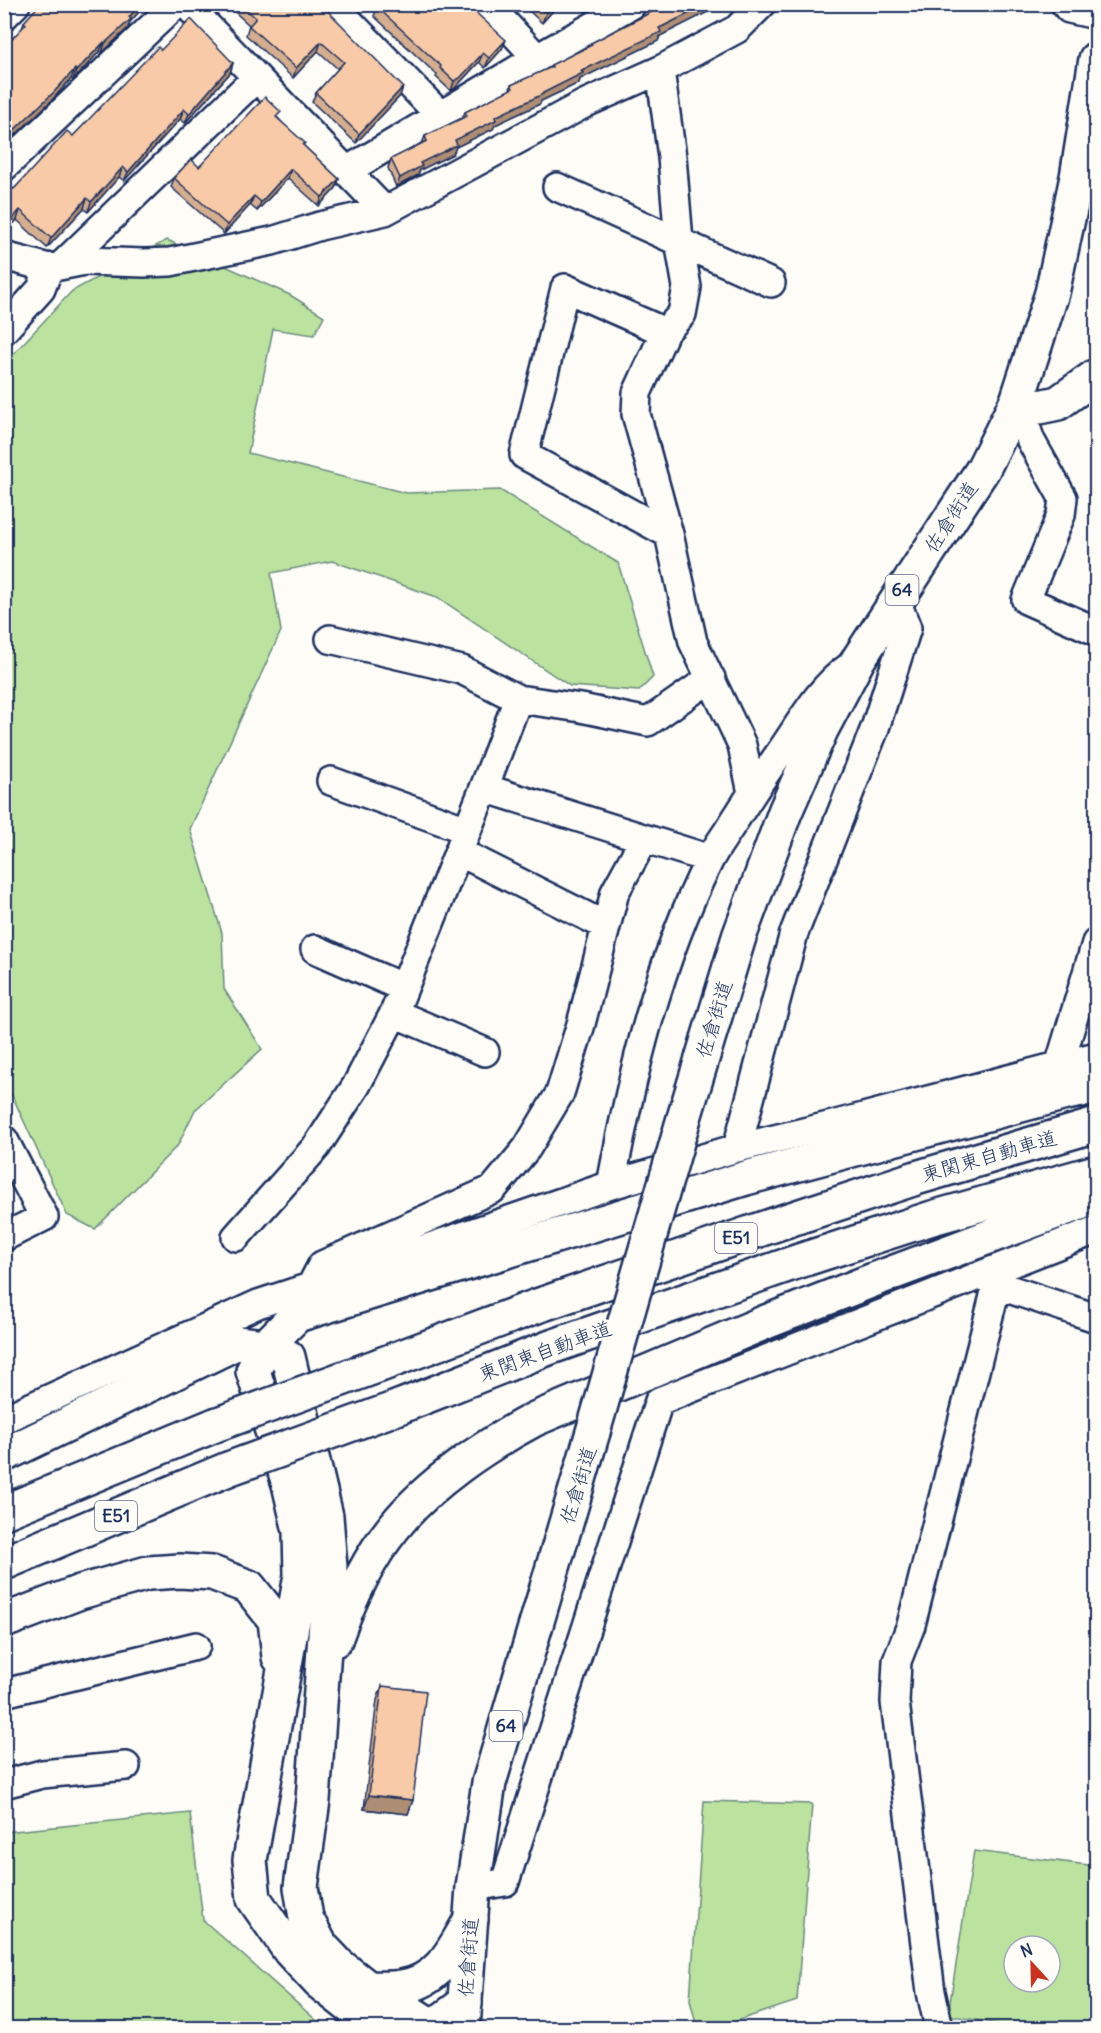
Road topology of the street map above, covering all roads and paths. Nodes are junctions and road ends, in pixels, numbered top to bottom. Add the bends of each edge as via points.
1 (16, 4) edge
2 (176, 4) edge
3 (186, 4) edge
4 (332, 4) edge
5 (632, 4) edge
6 (762, 4) edge
7 (1065, 4) edge
8 (487, 5) edge
9 (1096, 15) edge
10 (4, 16) edge
11 (537, 57) junction
12 (1096, 59) edge
13 (660, 70) junction
14 (256, 78) junction
15 (440, 115) junction
16 (4, 167) edge
17 (346, 171) junction
18 (1087, 180) edge
19 (557, 187) dead end
20 (385, 211) junction
21 (679, 241) junction
22 (4, 256) edge
23 (55, 266) junction
24 (771, 283) dead end
25 (4, 330) edge
26 (664, 332) junction
27 (1096, 376) edge
28 (1017, 401) junction
29 (669, 534) junction
30 (896, 600) junction
31 (1096, 631) edge
32 (330, 639) dead end
33 (858, 660) junction
34 (711, 678) junction
35 (518, 699) junction
36 (331, 781) dead end
37 (484, 788) junction
38 (752, 793) junction
39 (644, 839) junction
40 (463, 841) junction
41 (710, 859) junction
42 (606, 926) junction
43 (1096, 944) edge
44 (315, 949) dead end
45 (404, 988) junction
46 (393, 1013) junction
47 (484, 1052) dead end
48 (1096, 1056) edge
49 (1059, 1066) junction
50 (1096, 1087) edge
51 (1096, 1125) edge
52 (4, 1140) edge
53 (736, 1148) junction
54 (1096, 1172) edge
55 (611, 1185) junction
56 (1096, 1197) edge
57 (1096, 1230) edge
58 (4, 1237) edge
59 (236, 1237) dead end
60 (999, 1276) junction
61 (311, 1287) junction
62 (1096, 1318) edge
63 (266, 1346) junction
64 (4, 1419) edge
65 (4, 1455) edge
66 (4, 1512) edge
67 (4, 1563) edge
68 (4, 1620) edge
69 (196, 1646) dead end
70 (322, 1678) junction
71 (282, 1683) junction
72 (4, 1693) edge
73 (126, 1766) dead end
74 (4, 1784) edge
75 (473, 1887) junction
76 (471, 1919) junction
77 (368, 1988) junction
78 (464, 2016) edge
79 (428, 2027) edge
80 (392, 2028) edge
81 (939, 2028) edge

1 - 10 street
2 - 16 street
3 - 14 street
4 - 15 street
5 - 11 street
6 - 13 street via 737,29
7 - 9 street via 1069,9
8 - 11 street
11 - 15 street
12 - 18 main road, 佐倉街道 / 64
13 - 20 street via 586,103
13 - 21 street
14 - 17 street
14 - 23 street
15 - 17 street
17 - 20 street
18 - 28 main road, 佐倉街道 / 64
19 - 21 street
20 - 23 street via 272,241 170,262 85,261
21 - 24 street
21 - 26 street via 687,287 682,314
22 - 23 street
23 - 25 street via 41,289
26 - 29 street via 637,393 636,414
26 - 29 street via 565,288 524,455
27 - 28 main road via 1058,403 1039,407
28 - 30 main road, 佐倉街道 / 64 via 983,469
28 - 31 street via 1031,441 1063,498 1061,515 1026,600
29 - 34 street via 693,642
30 - 33 main road, 佐倉街道 / 64
30 - 53 street via 907,628 875,728 794,933
32 - 35 street via 462,670
33 - 38 street via 836,676 814,702
33 - 75 main road, 佐倉街道 / 64, bridge via 784,812 738,937 489,1783
34 - 35 street via 648,722
34 - 38 street via 742,745
35 - 37 street
36 - 40 street
37 - 39 street
37 - 40 street
38 - 41 street
39 - 41 street
39 - 42 street via 615,892
40 - 42 street
40 - 45 street
41 - 55 street via 672,944 647,1023 627,1099
42 - 61 street via 560,1093 520,1157 493,1189 322,1265
43 - 49 street
44 - 45 street
45 - 46 street
46 - 47 street
46 - 59 street via 356,1086 317,1146
48 - 49 street
49 - 53 street
50 - 63 main road via 746,1178 297,1315
51 - 66 main road, 東関東自動車道 / E51, bridge via 916,1178 537,1306 215,1425
52 - 58 street via 44,1217
53 - 55 street
54 - 67 main road, 東関東自動車道 / E51, bridge via 810,1257 551,1347 228,1469
55 - 61 street
56 - 70 main road via 756,1327 535,1419 498,1439 433,1489 394,1527 350,1599
57 - 60 street
60 - 62 street
60 - 75 street via 659,1401 505,1882
60 - 81 street via 911,1625 897,1661 895,1684 931,1992
61 - 64 street via 258,1304
63 - 65 main road via 236,1343
63 - 70 main road via 288,1357 326,1516 330,1567
63 - 71 main road via 254,1371 300,1531 301,1575
68 - 71 main road via 80,1592 148,1573 212,1573 249,1587 275,1620
69 - 72 street
70 - 77 main road via 314,1800 301,1887 306,1918 321,1946
71 - 80 main road via 249,1860 254,1899 290,1951 319,1982 352,2008
73 - 74 street via 42,1774
75 - 76 main road, 佐倉街道 / 64
76 - 77 main road via 446,1962 425,1980 402,1987
76 - 78 main road, 佐倉街道 / 64
77 - 79 main road
78 - 79 main road

